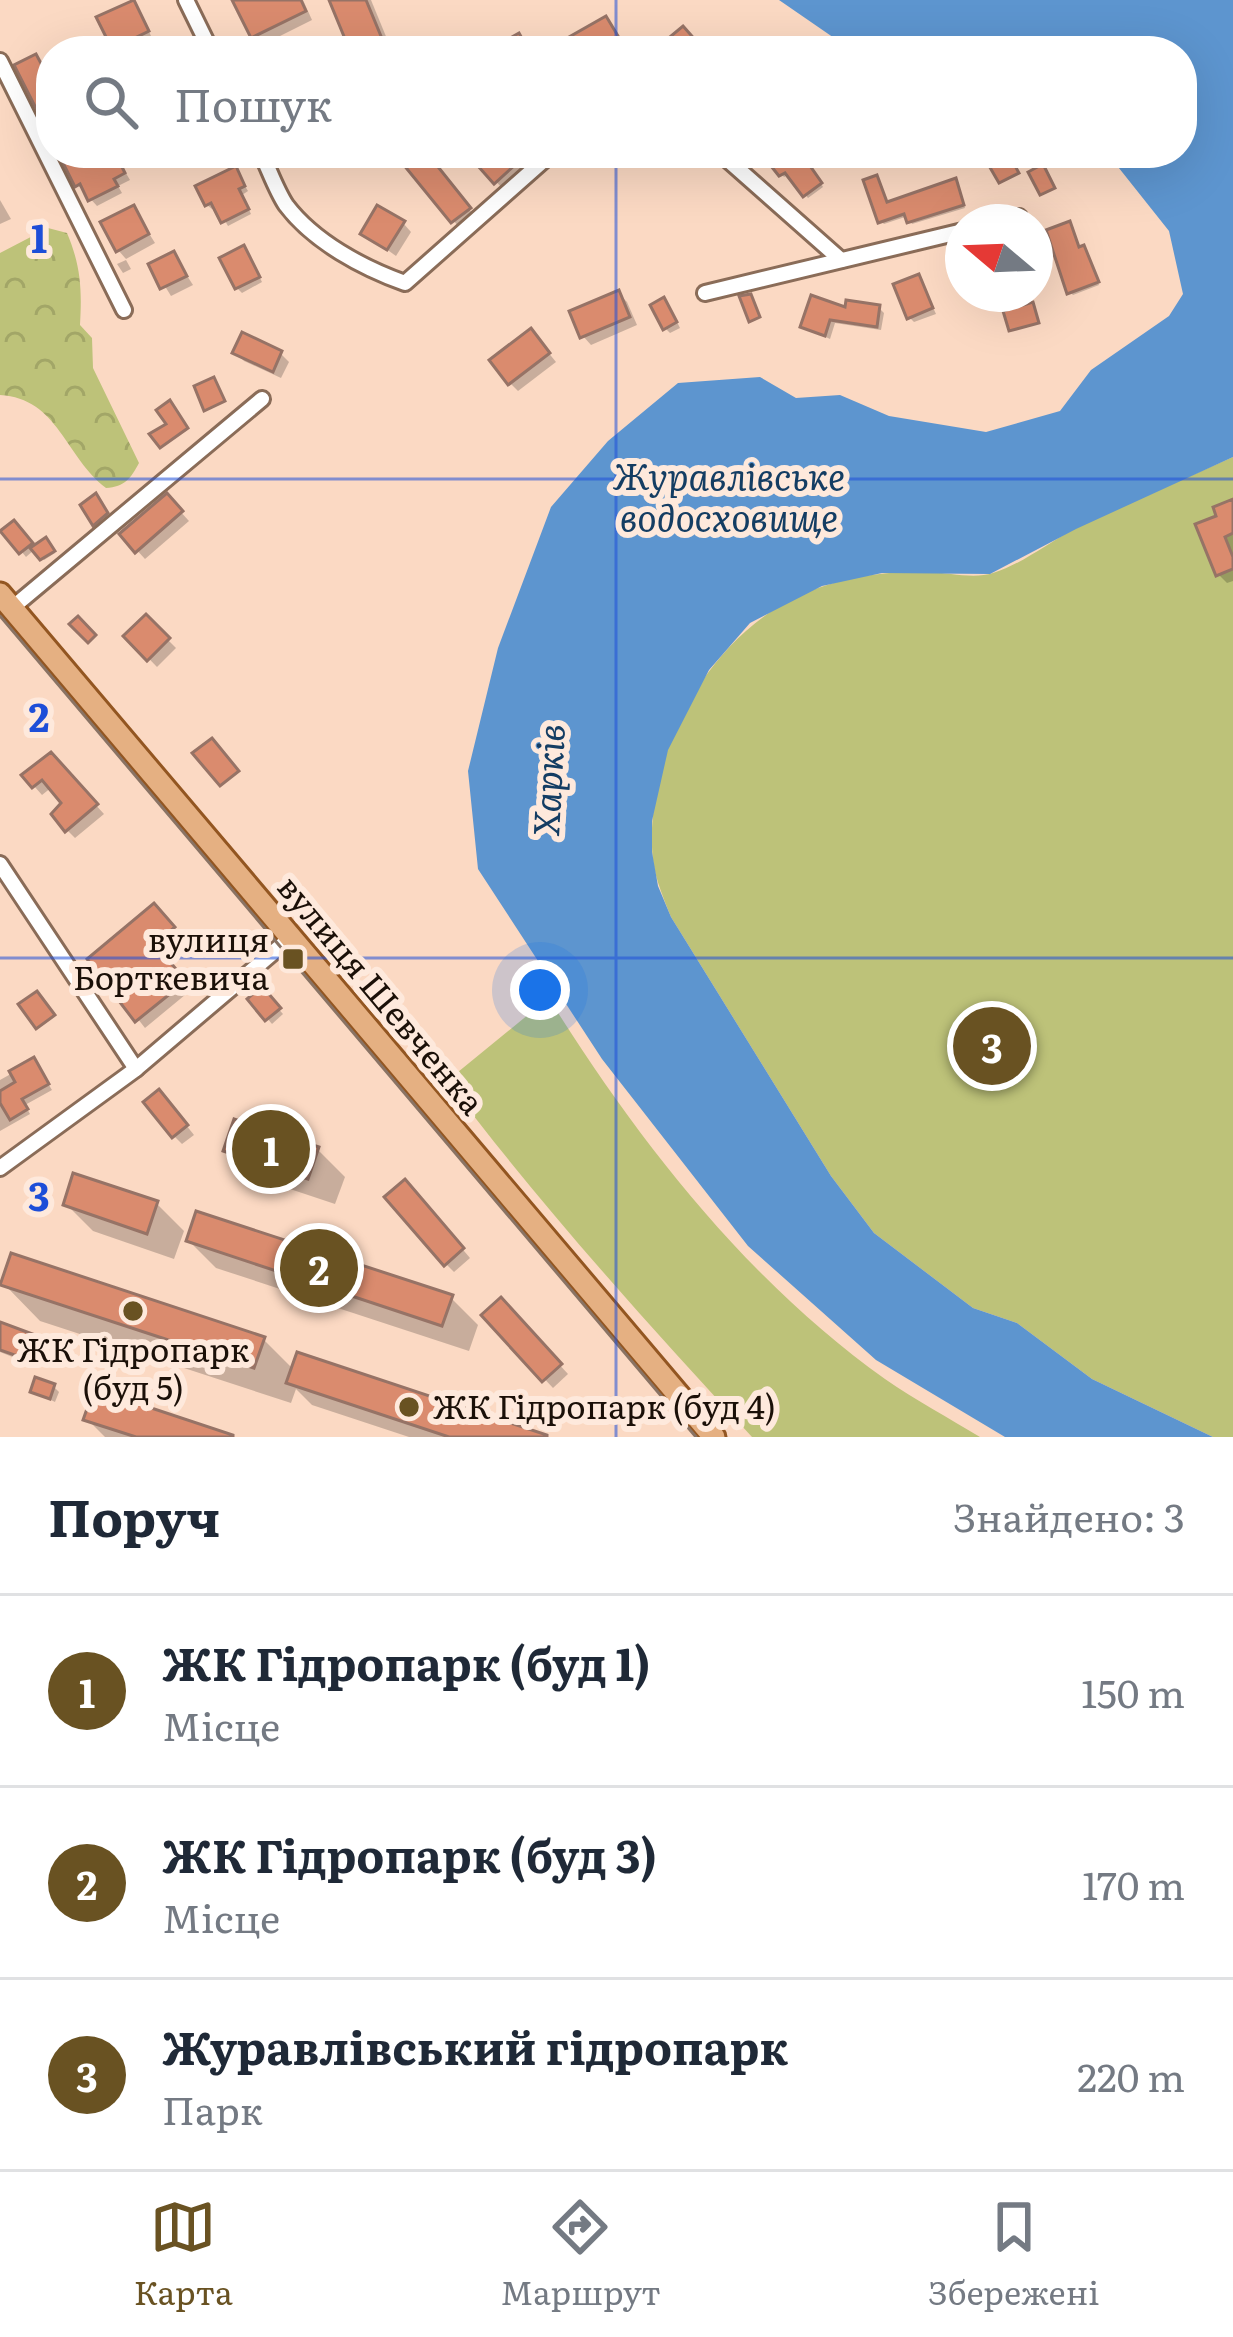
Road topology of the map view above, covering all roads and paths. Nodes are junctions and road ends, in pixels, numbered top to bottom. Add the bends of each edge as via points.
1 (186, 0) edge
2 (204, 36) edge
3 (0, 61) edge
4 (36, 133) edge
5 (53, 168) edge
6 (268, 168) edge
7 (535, 168) edge
8 (737, 168) edge
9 (945, 235) edge
10 (841, 260) junction
11 (705, 292) dead end
12 (124, 310) dead end
13 (262, 399) dead end
14 (6, 601) edge
15 (0, 864) edge
16 (289, 938) junction
17 (136, 1069) junction
18 (0, 1168) edge
19 (714, 1437) edge

1 - 2 street
3 - 4 street
5 - 12 street
6 - 7 street via 286,205 314,231 367,269 405,283
8 - 10 street
9 - 10 street
10 - 11 street
13 - 14 street
14 - 16 main road, вулиця Шевченка
15 - 17 street
16 - 17 street
16 - 19 main road, вулиця Шевченка
17 - 18 street

